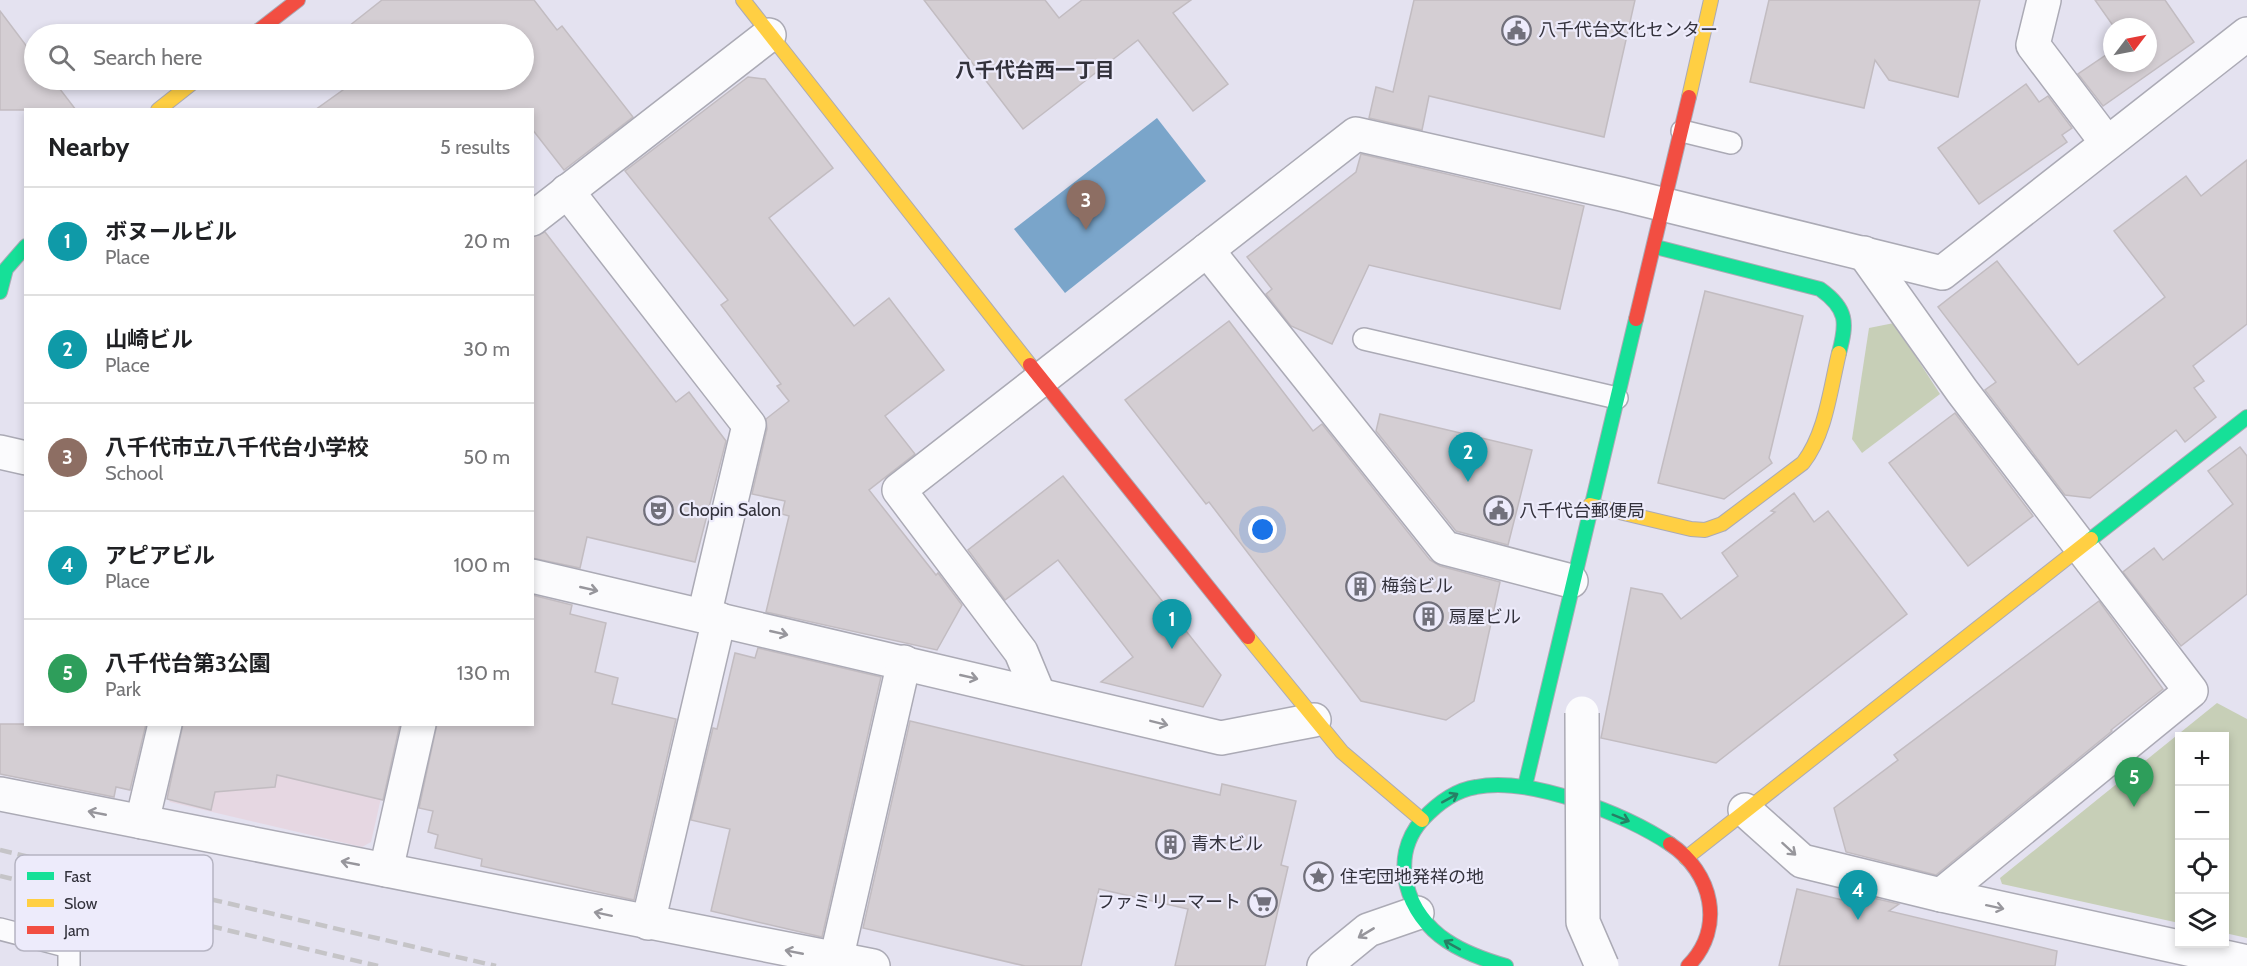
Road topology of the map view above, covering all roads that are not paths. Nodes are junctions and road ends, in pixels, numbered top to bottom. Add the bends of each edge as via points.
1 (297, 0) edge
2 (743, 0) edge
3 (1711, 0) edge
4 (2044, 0) edge
5 (267, 24) edge
6 (2247, 34) edge
7 (769, 35) junction
8 (183, 90) edge
9 (161, 108) edge
10 (1682, 131) junction
11 (1731, 143) dead end
12 (2107, 143) junction
13 (567, 192) junction
14 (1665, 206) junction
15 (534, 217) edge
16 (1656, 247) junction
17 (1208, 250) junction
18 (1864, 253) junction
19 (1364, 339) dead end
20 (1041, 379) junction
21 (1617, 398) junction
22 (2247, 417) edge
23 (0, 452) edge
24 (24, 458) edge
25 (1590, 505) junction
26 (2080, 547) junction
27 (534, 576) edge
28 (1570, 581) junction
29 (711, 617) junction
30 (904, 662) junction
31 (1038, 693) junction
32 (1582, 713) dead end
33 (1314, 720) junction
34 (165, 726) edge
35 (419, 726) edge
36 (1525, 786) junction
37 (0, 794) edge
38 (1745, 810) junction
39 (1422, 820) junction
40 (142, 822) junction
41 (1686, 858) junction
42 (386, 870) junction
43 (1941, 895) junction
44 (1416, 913) junction
45 (648, 923) junction
46 (0, 929) edge
47 (15, 933) edge
48 (836, 960) junction
49 (2247, 962) edge
50 (873, 966) edge
51 (1324, 966) edge
52 (1506, 966) edge
53 (1602, 966) edge
54 (1688, 966) edge

1 - 5 street
2 - 7 street
3 - 10 street
4 - 12 street via 2033,45
6 - 12 street
7 - 13 street
7 - 20 street
8 - 9 street
10 - 11 lane
10 - 14 street
12 - 18 street via 1942,273 1898,254
13 - 15 street
13 - 29 street via 749,425
14 - 16 street
14 - 17 street via 1356,134
14 - 18 street
16 - 21 street
16 - 25 street via 1820,290 1835,299 1846,327 1818,439 1803,463 1722,524 1704,530
17 - 20 street
17 - 28 street via 1445,548
18 - 26 street
19 - 21 lane
20 - 31 street via 898,490 1022,652
20 - 33 street
21 - 25 street
22 - 26 street
23 - 24 street
25 - 28 street
26 - 38 street
26 - 43 street via 2191,691
27 -> 29 street
28 - 36 street
29 -> 30 street
29 - 45 street
30 -> 31 street
30 - 48 street
31 -> 33 street via 1221,738
32 - 53 street, bridge via 1583,922
33 - 39 street via 1342,752
34 - 40 street
35 - 42 street
39 -> 36 street via 1435,807 1476,786
36 -> 41 street via 1646,828
40 -> 37 street
38 - 41 street
38 -> 43 street via 1802,861
39 - 44 street via 1406,844 1404,859 1406,887
42 -> 40 street
41 - 54 street via 1708,890 1711,915 1707,939
45 -> 42 street
43 -> 49 street
44 -> 51 street via 1368,930
52 -> 44 street via 1435,935
48 -> 45 street
46 - 47 lane
48 - 50 street

